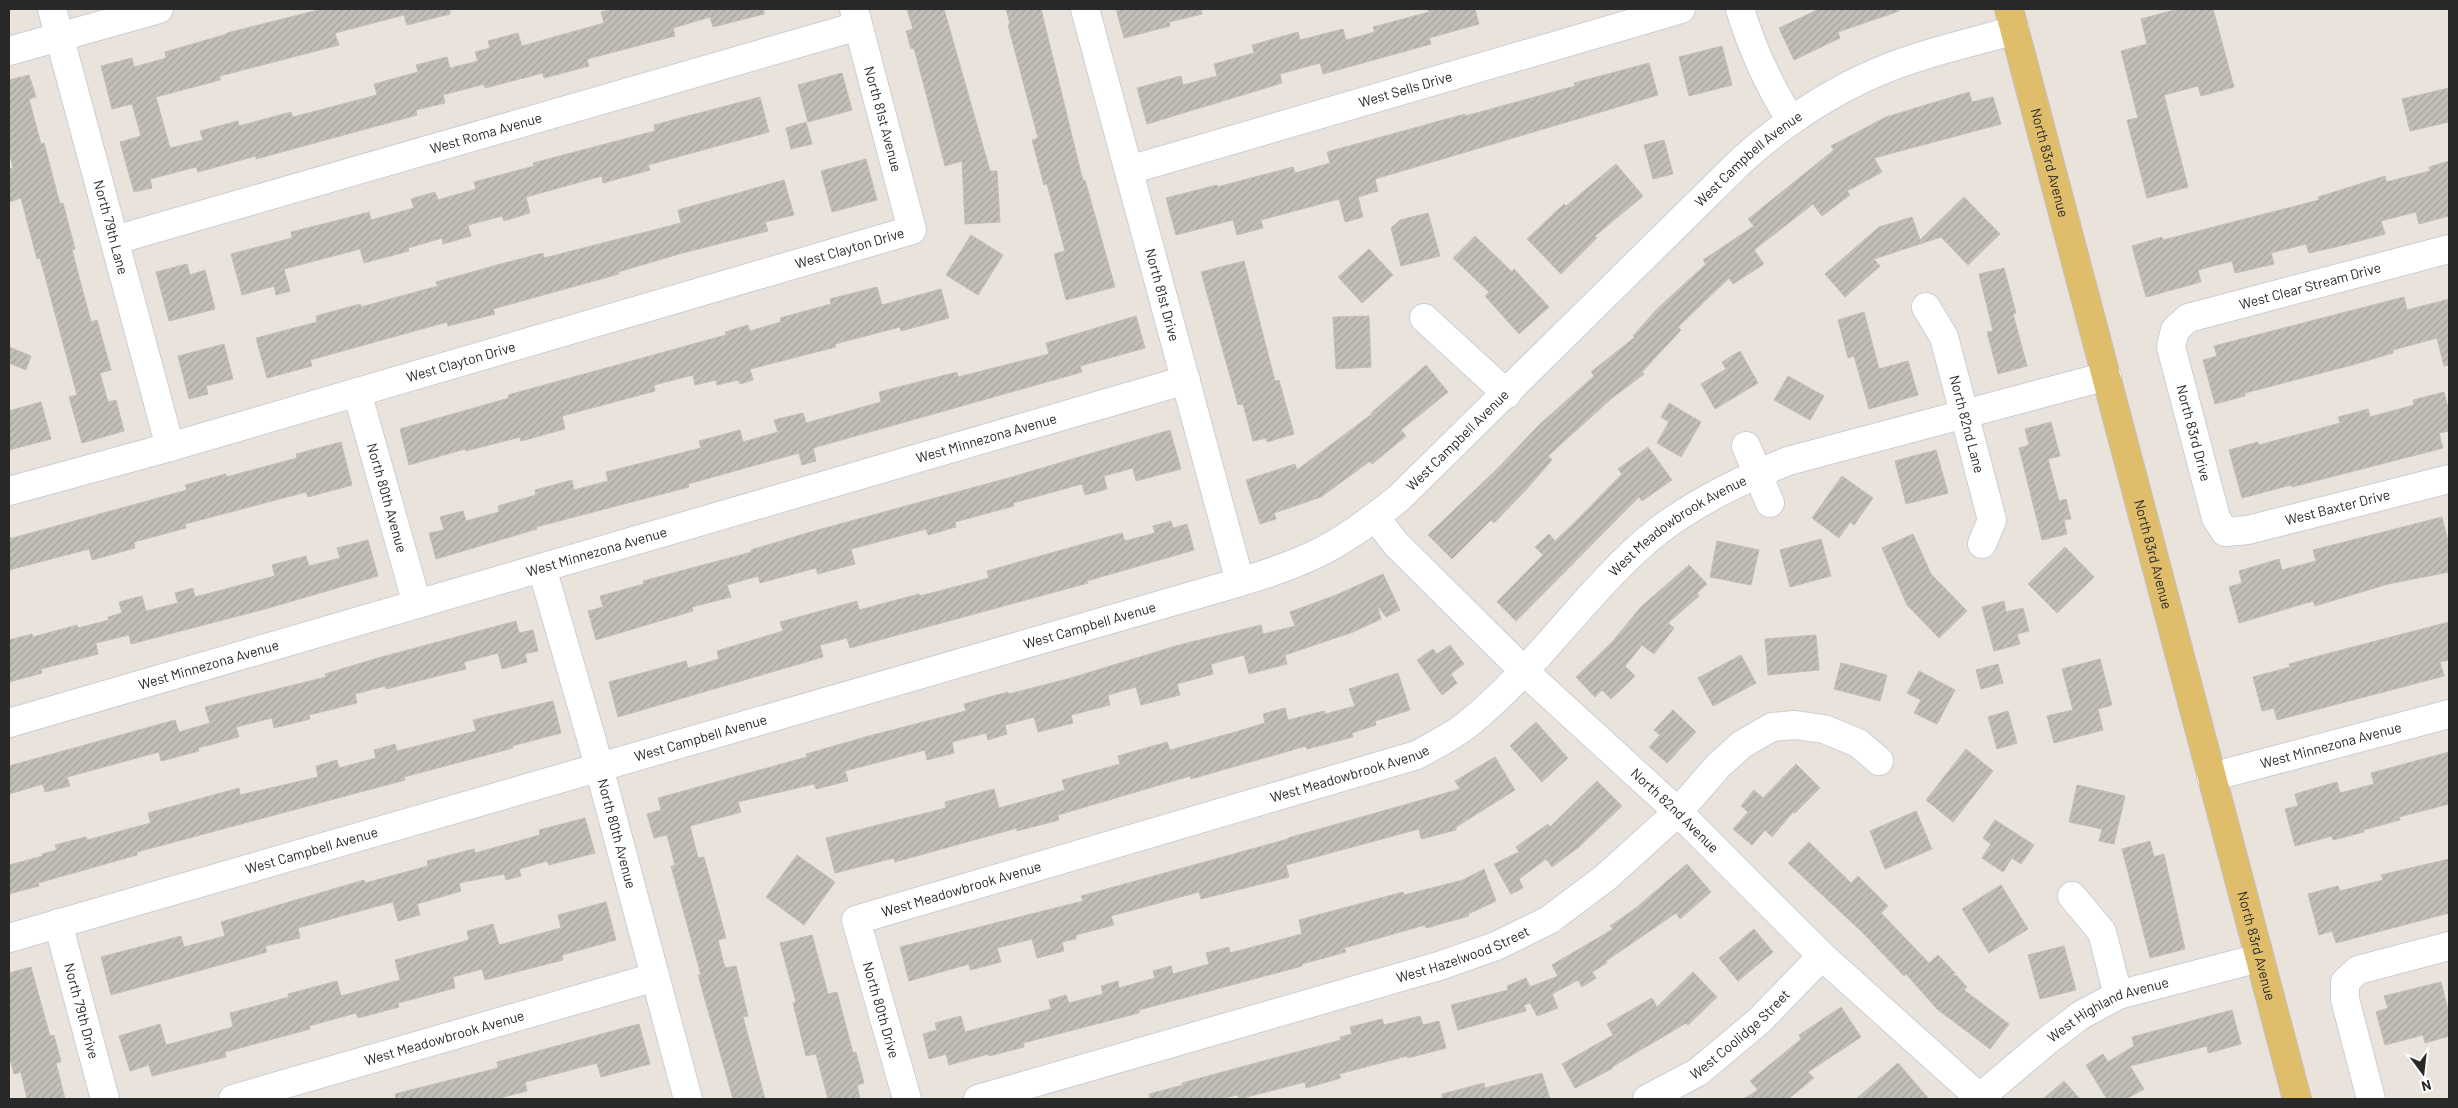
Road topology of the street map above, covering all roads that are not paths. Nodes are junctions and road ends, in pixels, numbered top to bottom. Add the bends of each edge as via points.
1 (52, 9) edge
2 (159, 9) edge
3 (1085, 9) edge
4 (1681, 9) edge
5 (1740, 9) edge
6 (856, 17) edge
7 (2012, 20) edge
8 (59, 37) junction
9 (9, 51) edge
10 (1790, 119) junction
11 (1129, 170) junction
12 (912, 230) joint
13 (115, 240) junction
14 (2449, 248) edge
15 (1926, 307) dead end
16 (1424, 318) dead end
17 (2175, 330) joint
18 (2107, 376) junction
19 (1186, 380) junction
20 (357, 392) junction
21 (1507, 394) junction
22 (1966, 414) junction
23 (1746, 446) dead end
24 (170, 447) junction
25 (1757, 473) junction
26 (2449, 479) edge
27 (9, 491) edge
28 (1770, 503) dead end
29 (1375, 517) junction
30 (2225, 532) joint
31 (1982, 544) dead end
32 (542, 568) junction
33 (1240, 582) junction
34 (417, 604) junction
35 (1524, 671) junction
36 (2449, 714) edge
37 (9, 723) edge
38 (1879, 761) dead end
39 (598, 768) junction
40 (2211, 777) junction
41 (1678, 812) junction
42 (2072, 896) dead end
43 (856, 920) joint
44 (58, 923) junction
45 (9, 938) edge
46 (2449, 946) edge
47 (1822, 956) junction
48 (2260, 958) junction
49 (655, 977) junction
50 (2118, 995) junction
51 (105, 1099) edge
52 (233, 1099) edge
53 (688, 1099) edge
54 (907, 1099) edge
55 (978, 1099) edge
56 (1647, 1099) edge
57 (1979, 1099) edge
58 (2296, 1099) edge
59 (2371, 1099) edge

1 - 8 street, North 79th Lane
2 - 8 street
3 - 11 street, North 81st Drive
4 - 11 street, West Sells Drive
5 - 10 street via 1756,55
6 - 12 street, North 81st Avenue
6 - 13 street, West Roma Avenue
7 - 10 street, West Campbell Avenue via 1891,67
7 - 18 main road, North 83rd Avenue
8 - 9 street
8 - 13 street, North 79th Lane
10 - 21 street, West Campbell Avenue via 1740,162
11 - 19 street, North 81st Drive
12 - 20 street, West Clayton Drive
13 - 24 street, North 79th Lane
14 - 17 street, West Clear Stream Drive via 2188,318
15 - 22 street, North 82nd Lane via 1944,337
16 - 21 street
17 - 30 street, North 83rd Drive via 2171,347 2216,518
18 - 22 street, West Meadowbrook Avenue
18 - 40 main road, North 83rd Avenue
19 - 32 street, West Minnezona Avenue
19 - 33 street, North 81st Drive
20 - 24 street, West Clayton Drive
20 - 34 street, North 80th Avenue
21 - 29 street, West Campbell Avenue
22 - 25 street, West Meadowbrook Avenue via 1788,461
22 - 31 street, North 82nd Lane via 1992,520
23 - 25 street, West Meadowbrook Avenue
24 - 27 street, West Clayton Drive
25 - 28 street, West Meadowbrook Avenue
25 - 35 street, West Meadowbrook Avenue via 1702,502 1658,531 1624,562
26 - 30 street, West Baxter Drive via 2248,530
29 - 33 street, West Campbell Avenue via 1319,552 1279,570
29 - 35 street, North 82nd Avenue via 1396,544
32 - 34 street, West Minnezona Avenue
32 - 39 street, North 80th Avenue
33 - 39 street, West Campbell Avenue
34 - 37 street, West Minnezona Avenue
35 - 41 street, North 82nd Avenue
35 - 43 street, West Meadowbrook Avenue via 1468,724 1417,755
36 - 40 street, West Minnezona Avenue
38 - 41 street, West Hazelwood Street via 1858,743 1824,729 1795,725 1772,727 1741,745
39 - 44 street, West Campbell Avenue
39 - 49 street, North 80th Avenue
40 - 48 main road, North 83rd Avenue
41 - 47 street, North 82nd Avenue
41 - 55 street, West Hazelwood Street via 1605,878 1549,920 1496,946 1439,966
42 - 50 street via 2102,932
43 - 54 street, North 80th Drive
44 - 45 street, West Campbell Avenue
44 - 51 street, North 79th Drive
46 - 59 street via 2358,970 2345,982 2345,999
47 - 56 street, West Coolidge Street via 1759,1021 1698,1072
47 - 57 street, North 82nd Avenue
48 - 50 street, West Highland Avenue
48 - 58 main road, North 83rd Avenue
49 - 52 street, West Meadowbrook Avenue
49 - 53 street, North 80th Avenue
50 - 57 street, West Highland Avenue via 2081,1015 2054,1035

